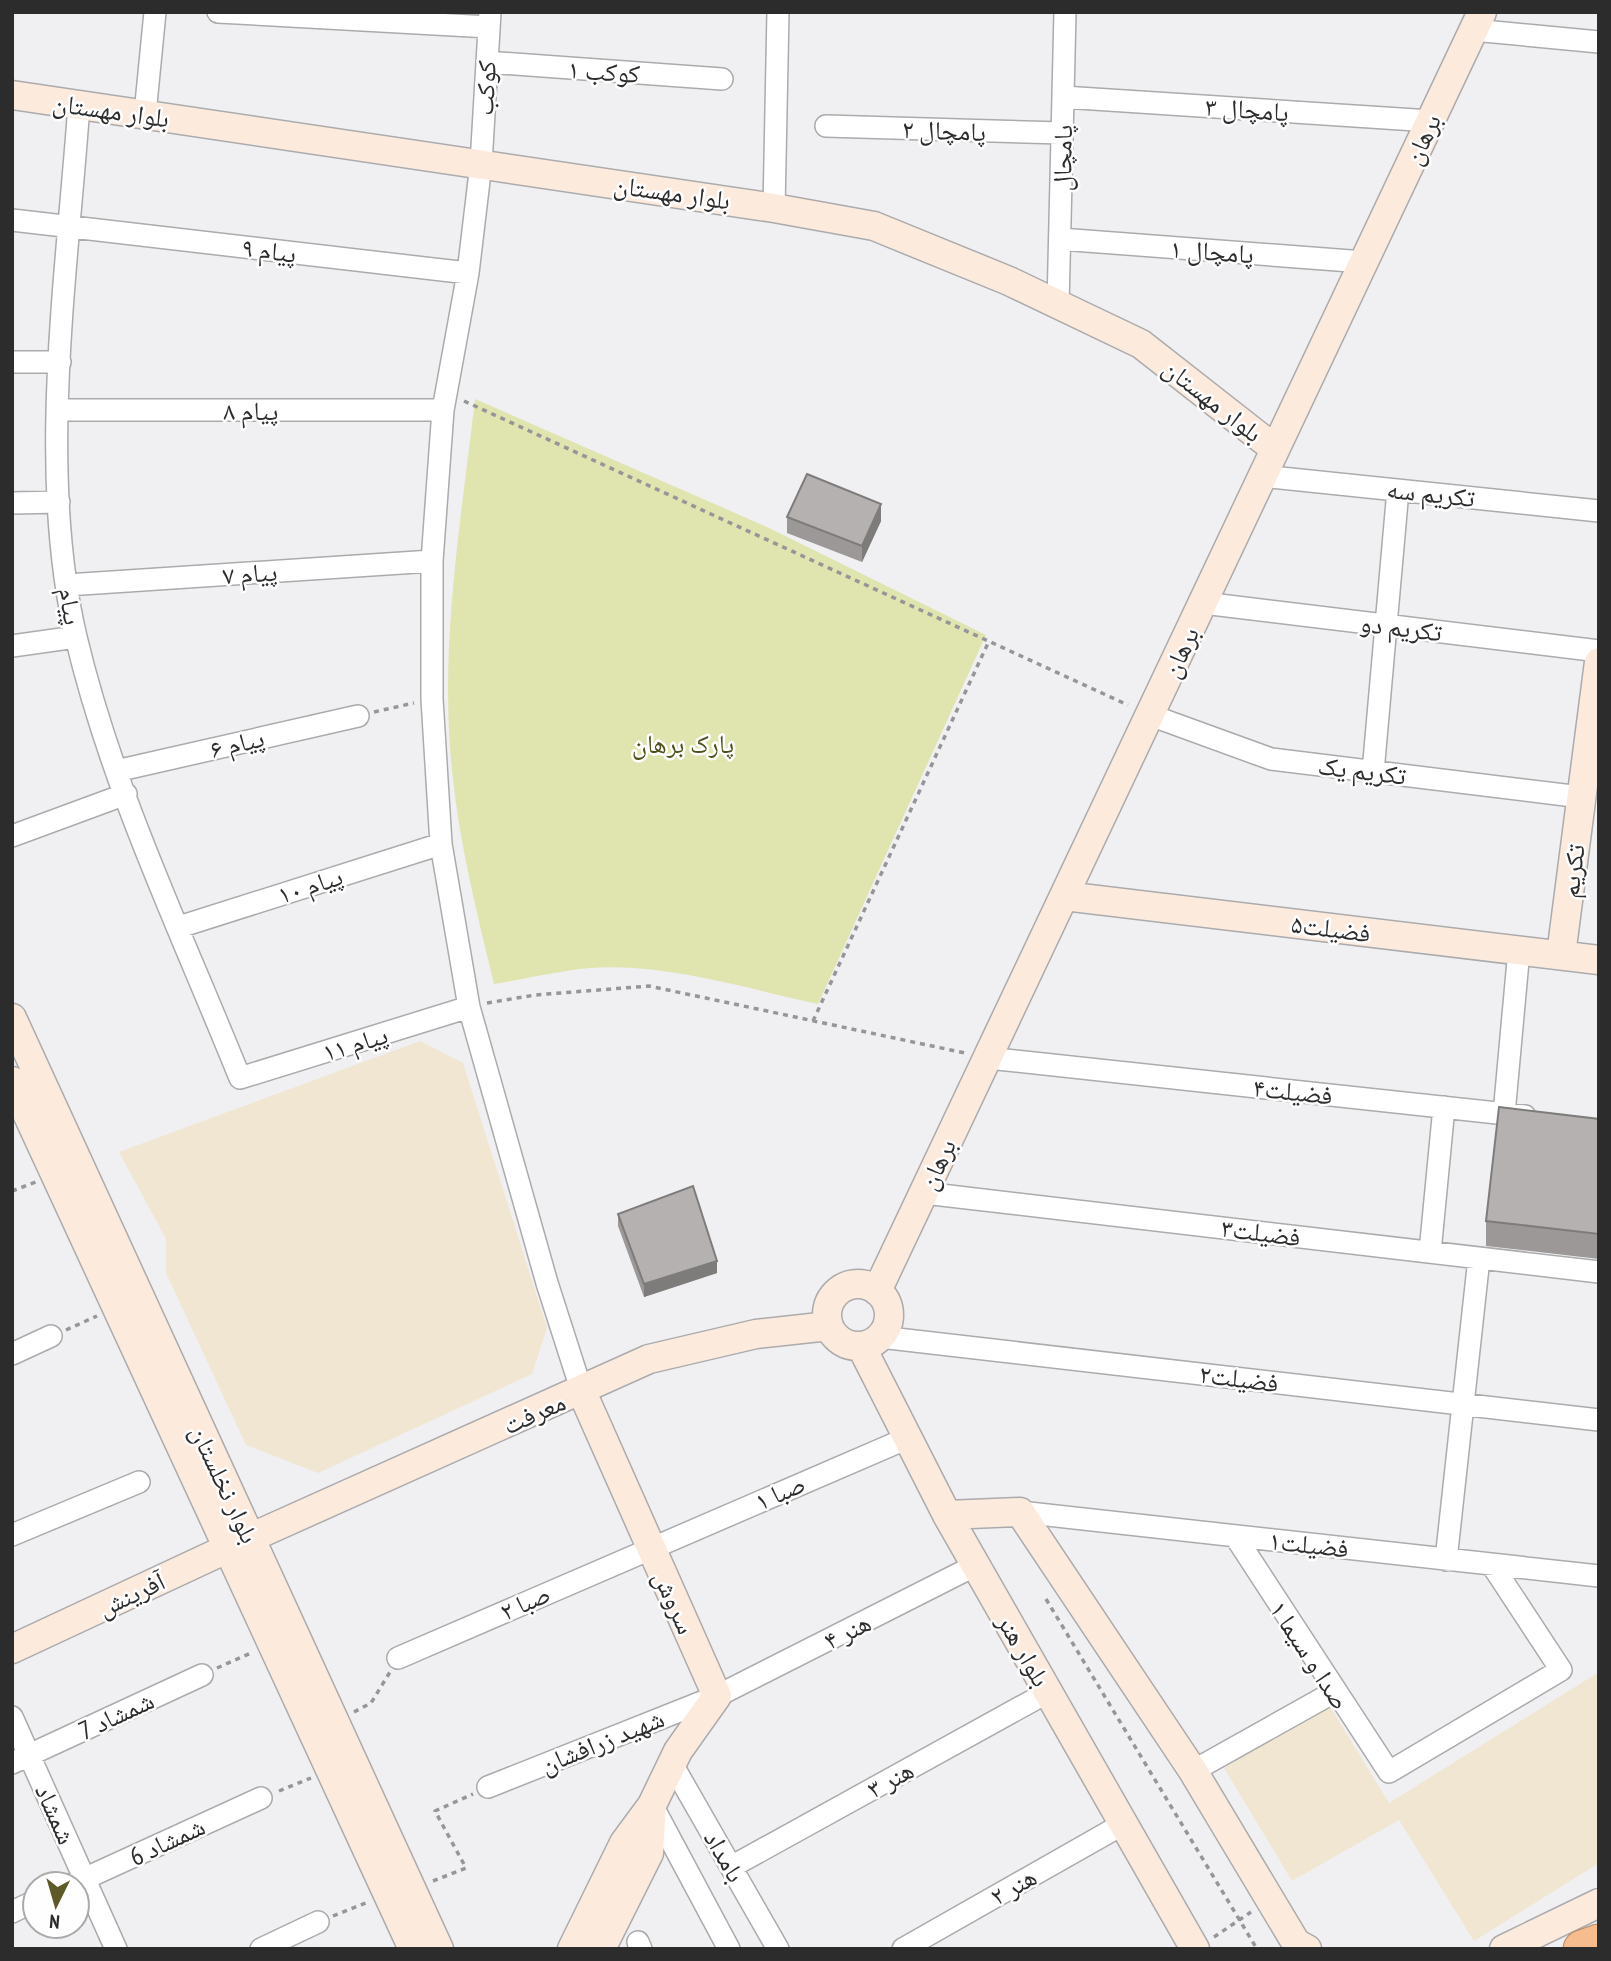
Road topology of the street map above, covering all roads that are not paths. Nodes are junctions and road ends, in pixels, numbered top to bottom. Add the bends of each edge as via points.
1 (155, 12) edge
2 (218, 12) edge
3 (778, 12) edge
4 (1065, 12) edge
5 (489, 20) edge
6 (1478, 21) edge
7 (1599, 42) edge
8 (487, 62) junction
9 (722, 79) dead end
10 (12, 95) edge
11 (1063, 97) junction
12 (79, 105) junction
13 (145, 114) junction
14 (1431, 121) junction
15 (826, 127) dead end
16 (1062, 134) junction
17 (481, 164) junction
18 (774, 208) junction
19 (12, 220) edge
20 (71, 227) junction
21 (1060, 239) junction
22 (1364, 262) junction
23 (468, 273) junction
24 (1058, 305) junction
25 (12, 362) edge
26 (60, 362) junction
27 (445, 402) junction
28 (59, 410) junction
29 (1275, 449) junction
30 (1262, 477) junction
31 (1398, 490) junction
32 (59, 502) junction
33 (12, 503) edge
34 (1599, 511) edge
35 (432, 561) junction
36 (67, 585) junction
37 (1203, 603) junction
38 (1386, 625) junction
39 (76, 637) junction
40 (12, 646) edge
41 (1599, 651) edge
42 (1599, 662) edge
43 (1150, 715) junction
44 (358, 716) road end
45 (116, 771) junction
46 (1373, 772) junction
47 (126, 794) junction
48 (1581, 797) junction
49 (12, 836) edge
50 (441, 844) junction
51 (1064, 896) junction
52 (179, 927) junction
53 (1519, 950) junction
54 (1561, 955) junction
55 (1599, 960) edge
56 (469, 1007) junction
57 (12, 1018) edge
58 (988, 1058) junction
59 (240, 1078) joint
60 (12, 1081) edge
61 (1444, 1107) junction
62 (1504, 1114) junction
63 (1544, 1118) edge
64 (924, 1193) junction
65 (1430, 1252) junction
66 (1479, 1258) junction
67 (1599, 1272) edge
68 (877, 1291) junction
69 (830, 1326) junction
70 (51, 1336) road end
71 (871, 1342) junction
72 (12, 1354) edge
73 (582, 1392) junction
74 (1464, 1404) junction
75 (1599, 1420) edge
76 (910, 1437) junction
77 (139, 1482) dead end
78 (1020, 1512) junction
79 (947, 1515) junction
80 (12, 1535) edge
81 (1235, 1536) junction
82 (238, 1543) junction
83 (651, 1547) junction
84 (1446, 1560) junction
85 (1492, 1564) junction
86 (976, 1566) junction
87 (1599, 1576) edge
88 (12, 1649) edge
89 (398, 1658) road end
90 (202, 1675) road end
91 (1048, 1692) junction
92 (1334, 1692) junction
93 (717, 1696) junction
94 (12, 1717) edge
95 (21, 1759) edge
96 (672, 1764) junction
97 (1193, 1771) junction
98 (488, 1787) road end
99 (261, 1798) road end
100 (652, 1805) junction
101 (1123, 1824) junction
102 (731, 1867) junction
103 (74, 1870) edge
104 (91, 1876) edge
105 (91, 1903) edge
106 (1599, 1903) edge
107 (318, 1922) road end
108 (1201, 1945) edge
109 (1598, 1946) edge
110 (116, 1949) edge
111 (261, 1949) edge
112 (413, 1949) edge
113 (439, 1949) edge
114 (572, 1949) edge
115 (601, 1949) edge
116 (729, 1949) edge
117 (778, 1949) edge
118 (902, 1949) edge
119 (1307, 1949) edge
120 (1504, 1949) edge
121 (1582, 1949) edge

1 - 13 street
2 - 5 street
3 - 18 street
4 - 11 street, پامچال
5 - 8 street, کوکب
6 - 7 street
6 - 14 street, برهان
8 - 9 street, کوکب ۱
8 - 17 street, کوکب
10 - 12 street, بلوار مهستان
11 - 14 street, پامچال ۳
11 - 16 street, پامچال
12 - 13 street, بلوار مهستان
12 - 20 street, پیام
13 - 17 street, بلوار مهستان
14 - 22 street, برهان
15 - 16 street, پامچال ۲
16 - 21 street, پامچال
17 - 18 street, بلوار مهستان
17 - 23 street, کوکب
18 - 24 street, بلوار مهستان via 874,226
19 - 20 street, پیام ۹
20 - 23 street, پیام ۹
20 - 26 street, پیام
21 - 22 street, پامچال ۱
21 - 24 street, پامچال
22 - 29 street, برهان
23 - 27 street, کوکب
24 - 29 street, بلوار مهستان via 1140,344
25 - 26 street
26 - 28 street, پیام
27 - 28 street, پیام ۸
27 - 35 street, کوکب
28 - 32 street, پیام
29 - 30 street, برهان
30 - 31 street, تکریم سه
30 - 37 street, برهان
31 - 34 street, تکریم سه
31 - 38 street
32 - 33 street
32 - 36 street, پیام
35 - 36 street, پیام ۷
35 - 50 street, کوکب via 432,699
36 - 39 street, پیام
37 - 38 street, تکریم دو
37 - 43 street, برهان
38 - 41 street, تکریم دو
38 - 46 street
39 - 40 street
39 - 45 street, پیام
42 - 48 street, تکریم
43 - 46 street, تکریم یک via 1271,759
43 - 51 street, برهان
44 - 45 street, پیام ۶
45 - 47 street, پیام
46 - 48 street, تکریم یک
47 - 49 street
47 - 52 street, پیام
48 - 54 street, تکریم
50 - 52 street, پیام ۱۰
50 - 56 street, کوکب
51 - 53 street, فضیلت۵
51 - 58 street, برهان
52 - 59 street, پیام
53 - 54 street, فضیلت۵
53 - 62 street
54 - 55 street, فضیلت۵
56 - 59 street, پیام ۱۱
56 - 73 street, کوکب
57 - 82 street, بلوار نخلستان
58 - 61 street, فضیلت۴
58 - 64 street, برهان
60 - 82 street, بلوار نخلستان via 116,1307
61 - 62 street, فضیلت۴
61 - 65 street
62 - 63 street, فضیلت۴
64 - 65 street, فضیلت۳
64 - 68 street, برهان
65 - 66 street, فضیلت۳
66 - 67 street, فضیلت۳
66 - 74 street
68 - 69 street via 858,1283 839,1289 827,1306
68 - 71 street via 889,1319
69 - 71 street via 845,1344
69 - 73 street, معرفت via 756,1334 649,1359
70 - 72 street
71 - 74 street, فضیلت۲
71 - 76 street, بلوار هنر
73 - 82 street, معرفت
73 - 83 street, سروش
74 - 75 street, فضیلت۲
74 - 84 street
76 - 79 street, بلوار هنر
76 - 83 street, صبا ۱
77 - 80 street
78 - 79 street
78 - 81 street, فضیلت۱
78 - 97 street
79 - 86 street, بلوار هنر
81 - 84 street, فضیلت۱
81 - 92 street, صدا و سیما ۱
82 - 88 street, آفرینش
82 - 112 street, بلوار نخلستان via 271,1643
82 - 113 street, بلوار نخلستان via 335,1722
83 - 89 street, صبا ۲
83 - 93 street, سروش
84 - 85 street, فضیلت۱
85 - 87 street, فضیلت۱
85 - 92 street, صدا و سیما ۱ via 1561,1670 1389,1772
86 - 91 street, بلوار هنر
86 - 93 street, هنر ۴
90 - 95 street, شمشاد 7
91 - 101 street, بلوار هنر
91 - 102 street, هنر ۳
92 - 97 street
93 - 96 street
93 - 98 street, شهید زرافشان
94 - 95 street, شمشاد
95 - 103 street, شمشاد
96 - 100 street
96 - 102 street, بامداد
97 - 119 street via 1296,1943
99 - 104 street, شمشاد 6
100 - 114 street via 624,1843
100 - 115 street via 649,1853
100 - 116 street, بامداد
101 - 108 street, بلوار هنر
101 - 118 street, هنر ۲
102 - 117 street, بامداد
105 - 110 street, شمشاد
106 - 120 street
107 - 111 street
109 - 121 highway

